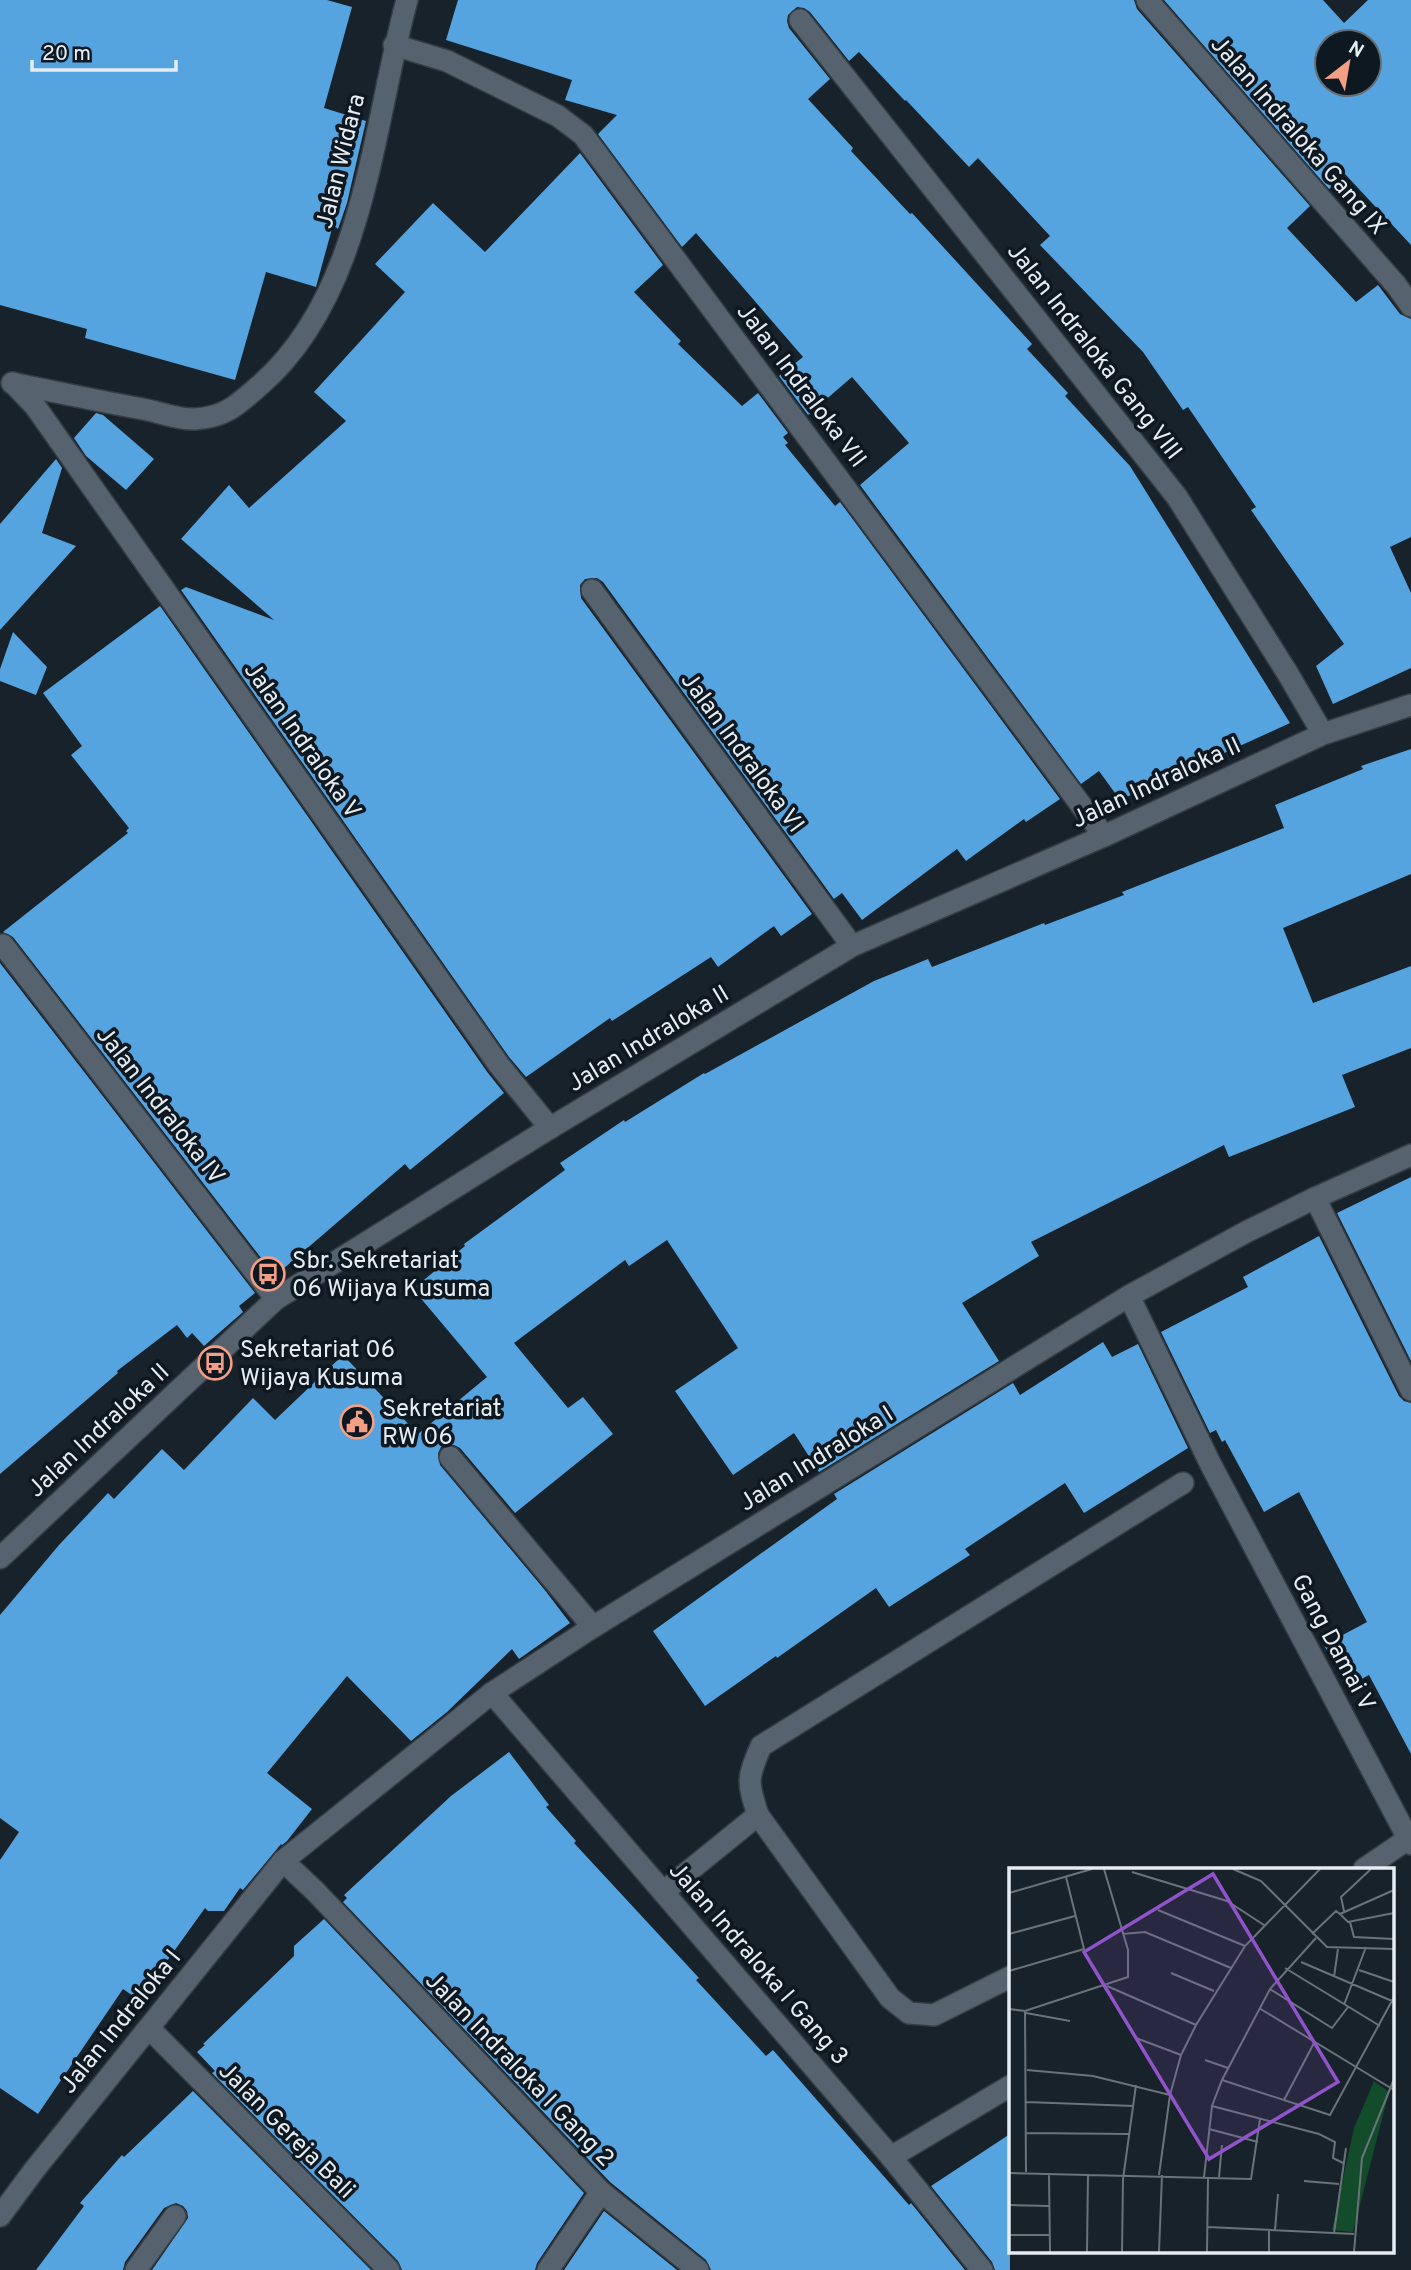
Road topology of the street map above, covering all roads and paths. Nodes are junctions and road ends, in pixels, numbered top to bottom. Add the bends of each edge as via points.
1 (407, 0) edge
2 (1147, 0) edge
3 (800, 20) dead end
4 (394, 45) junction
5 (1411, 306) edge
6 (6, 382) edge
7 (592, 590) dead end
8 (1411, 705) edge
9 (1322, 734) junction
10 (1104, 836) junction
11 (4, 945) dead end
12 (852, 946) junction
13 (550, 1128) junction
14 (1411, 1155) edge
15 (1315, 1198) junction
16 (1129, 1296) junction
17 (276, 1298) junction
18 (1411, 1390) edge
19 (450, 1457) dead end
20 (1183, 1483) dead end
21 (0, 1558) edge
22 (593, 1627) junction
23 (492, 1693) junction
24 (758, 1815) junction
25 (1410, 1842) edge
26 (284, 1861) junction
27 (1366, 1868) edge
28 (663, 1892) junction
29 (1009, 1978) edge
30 (149, 2028) junction
31 (1009, 2087) edge
32 (891, 2157) junction
33 (601, 2192) junction
34 (0, 2216) edge
35 (175, 2216) dead end
36 (136, 2270) edge
37 (388, 2270) edge
38 (548, 2270) edge
39 (698, 2270) edge
40 (982, 2270) edge

1 - 4 street, Jalan Widara
2 - 5 street, Jalan Indraloka Gang IX
3 - 9 street, Jalan Indraloka Gang VIII via 1177,497
4 - 6 street, Jalan Widara via 362,202 343,256 312,322 289,357 265,380 228,412 193,419
4 - 10 street, Jalan Indraloka VII via 447,61 558,116 583,135
6 - 13 street, Jalan Indraloka V via 35,406 499,1065
7 - 12 street, Jalan Indraloka VI
8 - 9 street, Jalan Indraloka II
9 - 10 street, Jalan Indraloka II
10 - 12 street, Jalan Indraloka II
11 - 17 street, Jalan Indraloka IV
12 - 13 street, Jalan Indraloka II
13 - 17 street, Jalan Indraloka II
14 - 15 street, Jalan Indraloka I
15 - 16 street, Jalan Indraloka I
15 - 18 street
16 - 22 street, Jalan Indraloka I
16 - 25 street, Gang Damai V via 1211,1465
17 - 21 street, Jalan Indraloka II
19 - 22 street
20 - 24 street via 761,1746 749,1785
22 - 23 street, Jalan Indraloka I
23 - 26 street, Jalan Indraloka I
23 - 28 street, Jalan Indraloka I Gang 3
24 - 28 street
24 - 29 street via 890,1997 909,2012 934,2015
25 - 27 street
26 - 30 street, Jalan Indraloka I
26 - 33 street, Jalan Indraloka I Gang 2
28 - 32 street, Jalan Indraloka I Gang 3
30 - 34 street, Jalan Indraloka I
30 - 37 street, Jalan Gereja Bali
31 - 32 street
32 - 40 street, Jalan Indraloka I Gang 3
33 - 38 street
33 - 39 street, Jalan Indraloka I Gang 2
35 - 36 street

